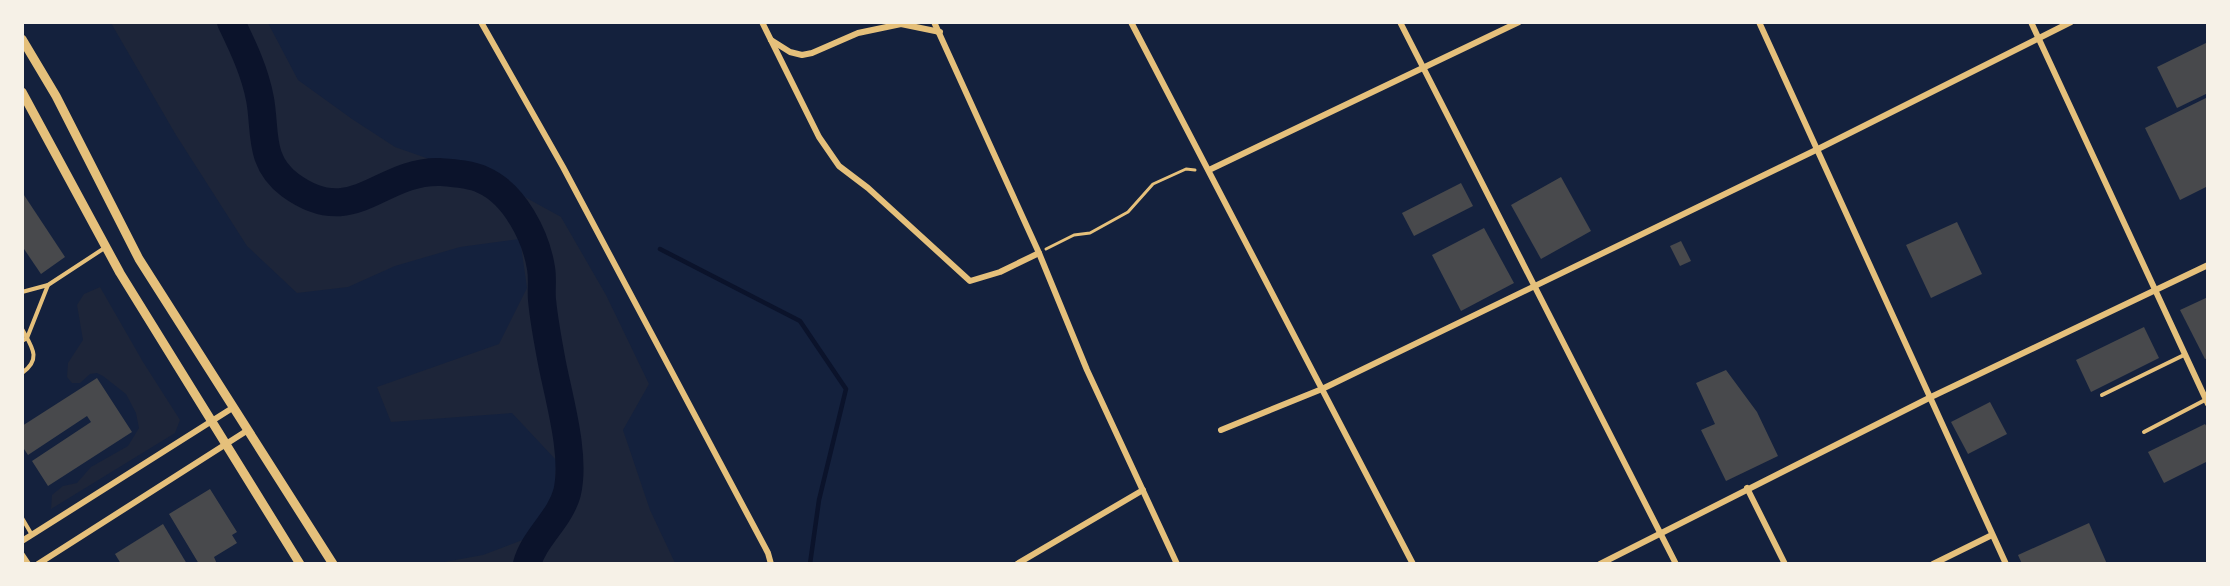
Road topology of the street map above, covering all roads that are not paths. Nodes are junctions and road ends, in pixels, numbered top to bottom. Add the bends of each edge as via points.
1 (481, 22) edge
2 (762, 22) edge
3 (934, 22) edge
4 (1131, 22) edge
5 (1400, 22) edge
6 (1519, 22) edge
7 (1759, 22) edge
8 (2031, 22) edge
9 (2071, 22) edge
10 (941, 32) junction
11 (22, 39) edge
12 (771, 40) junction
13 (2039, 40) junction
14 (1424, 68) junction
15 (22, 92) edge
16 (1818, 149) junction
17 (1209, 170) junction
18 (106, 247) junction
19 (1039, 253) junction
20 (2208, 265) edge
21 (48, 285) junction
22 (1536, 285) junction
23 (2154, 291) junction
24 (22, 292) edge
25 (22, 329) edge
26 (27, 338) junction
27 (22, 341) edge
28 (2184, 356) junction
29 (22, 373) edge
30 (1322, 389) junction
31 (2102, 395) dead end
32 (1931, 397) junction
33 (2206, 402) edge
34 (234, 407) junction
35 (210, 422) junction
36 (248, 430) junction
37 (1221, 430) dead end
38 (2144, 432) dead end
39 (225, 444) junction
40 (1747, 488) junction
41 (1143, 490) junction
42 (22, 518) edge
43 (1660, 532) junction
44 (32, 535) junction
45 (1992, 535) junction
46 (22, 541) edge
47 (22, 555) edge
48 (28, 564) edge
49 (38, 564) edge
50 (300, 564) edge
51 (333, 564) edge
52 (771, 564) edge
53 (1017, 564) edge
54 (1177, 564) edge
55 (1413, 564) edge
56 (1600, 564) edge
57 (1676, 564) edge
58 (1785, 564) edge
59 (1934, 564) edge
60 (2006, 564) edge

1 - 52 street via 563,166
2 - 12 street
3 - 10 street
4 - 17 street
5 - 14 street
6 - 14 street
7 - 16 street
8 - 13 street
9 - 13 street
10 - 12 street via 901,24 858,33 802,55
10 - 19 street
11 - 34 street via 56,96 139,259
12 - 19 street via 819,137 839,166 970,281
13 - 16 street
13 - 23 street
14 - 17 street
14 - 22 street
15 - 18 street
16 - 22 street
16 - 32 street
17 - 30 street
18 - 21 lane
18 - 35 street
19 - 41 street via 1087,370
20 - 23 street
21 - 24 lane
21 - 26 lane
22 - 30 street
22 - 43 street
23 - 28 street
23 - 32 street
25 - 26 lane
26 - 27 lane
26 - 29 lane via 35,358
28 - 31 lane
28 - 33 street
30 - 37 street
30 - 55 street
32 - 40 street
32 - 45 street
33 - 38 lane
34 - 35 street
34 - 36 street
35 - 39 street
35 - 44 street
36 - 39 street
36 - 51 street
39 - 49 street
39 - 50 street
40 - 43 street
40 - 58 street
41 - 53 street
41 - 54 street
42 - 44 lane
43 - 56 street
43 - 57 street
44 - 46 street
45 - 59 street
45 - 60 street
47 - 48 street

